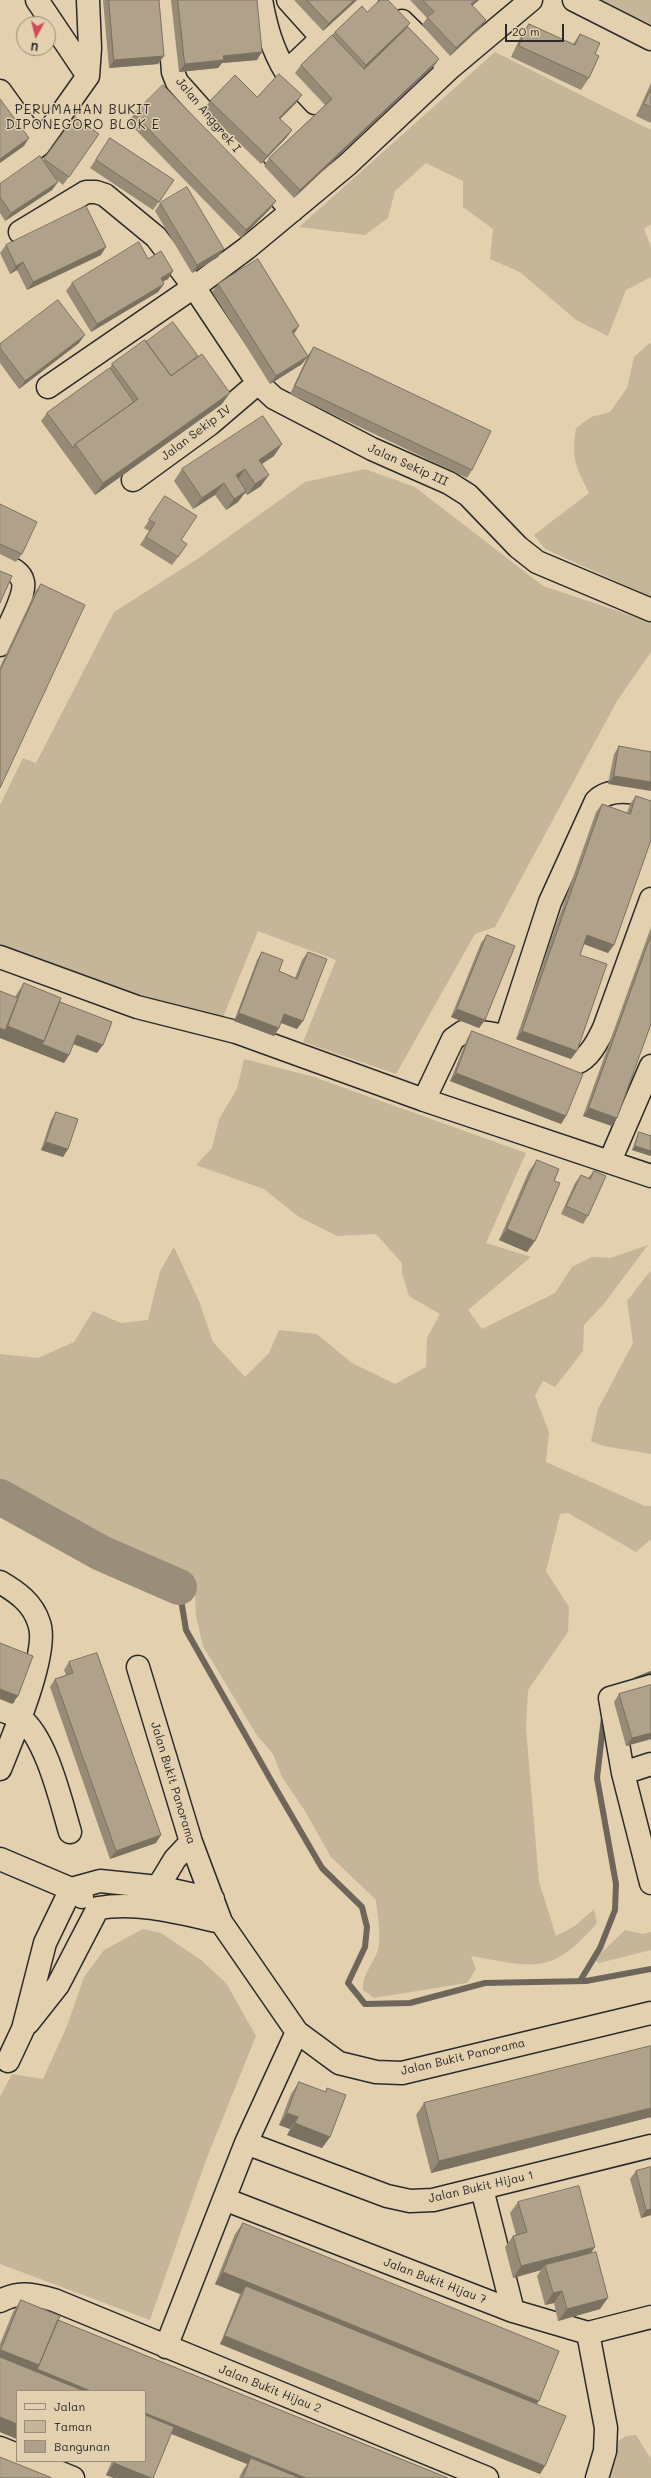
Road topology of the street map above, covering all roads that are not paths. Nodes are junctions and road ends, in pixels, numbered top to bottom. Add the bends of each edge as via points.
1 (37, 0) edge
2 (88, 0) edge
3 (167, 0) edge
4 (261, 0) edge
5 (288, 0) edge
6 (367, 0) edge
7 (380, 0) edge
8 (531, 0) edge
9 (574, 0) edge
10 (322, 38) junction
11 (651, 39) edge
12 (450, 68) junction
13 (286, 72) junction
14 (88, 76) junction
15 (0, 91) edge
16 (315, 103) dead end
17 (39, 145) junction
18 (0, 175) edge
19 (292, 211) junction
20 (20, 232) dead end
21 (194, 287) junction
22 (258, 384) junction
23 (48, 387) dead end
24 (132, 480) dead end
25 (0, 563) edge
26 (651, 610) edge
27 (0, 645) edge
28 (651, 796) edge
29 (651, 900) edge
30 (0, 957) edge
31 (506, 1037) junction
32 (651, 1066) edge
33 (424, 1100) junction
34 (610, 1161) junction
35 (651, 1176) edge
36 (0, 1582) edge
37 (138, 1667) dead end
38 (651, 1686) edge
39 (0, 1710) edge
40 (20, 1718) junction
41 (651, 1764) edge
42 (0, 1769) edge
43 (623, 1773) junction
44 (70, 1832) dead end
45 (191, 1842) junction
46 (0, 1859) edge
47 (651, 1883) edge
48 (158, 1887) junction
49 (71, 1889) junction
50 (213, 1899) junction
51 (98, 1908) junction
52 (221, 1922) junction
53 (651, 2013) edge
54 (23, 2029) junction
55 (297, 2032) junction
56 (8, 2061) dead end
57 (246, 2143) junction
58 (651, 2146) edge
59 (482, 2188) junction
60 (224, 2199) junction
61 (0, 2301) edge
62 (513, 2311) junction
63 (651, 2317) edge
64 (588, 2333) junction
65 (166, 2346) junction
66 (0, 2448) edge
67 (16, 2455) edge
68 (33, 2462) edge
69 (72, 2478) edge
70 (487, 2478) edge
71 (597, 2478) edge

1 - 14 street
2 - 14 street
3 - 19 street, Jalan Anggrek I via 175,77
4 - 13 street via 266,31
5 - 10 street
6 - 10 street
7 - 12 street
8 - 12 street
9 - 11 street
10 - 13 street
12 - 19 street via 347,165
13 - 16 street
14 - 17 street
15 - 17 street
17 - 18 street
19 - 21 street
20 - 21 street, Jalan Sekip III via 86,192 96,192 105,195 156,237
21 - 22 street, Jalan Sekip III
21 - 23 street
22 - 24 street, Jalan Sekip IV via 210,424
22 - 26 street, Jalan Sekip III via 274,398 372,450 468,495 518,547 537,562
25 - 27 street via 17,572 23,581 22,592
28 - 31 street via 612,792 602,795 596,801 550,902
29 - 31 street via 604,1028 597,1044 586,1058 574,1064 559,1063
30 - 33 street via 137,1008 236,1032
31 - 33 street via 463,1032 453,1039
32 - 34 street
33 - 34 street
34 - 35 street via 622,1168
36 - 40 street via 18,1593 33,1609 40,1623 42,1635
37 - 45 street, Jalan Bukit Panorama
38 - 43 street via 610,1698
39 - 40 street
40 - 42 street
40 - 44 street via 43,1751
41 - 43 street
43 - 47 street
45 - 48 street via 175,1858
45 - 50 street, Jalan Bukit Panorama
46 - 49 street
48 - 49 street via 100,1881
48 - 50 street
49 - 51 street
49 - 54 street via 45,1943
50 - 52 street, Jalan Bukit Panorama
51 - 52 street via 114,1905 154,1908
51 - 54 street via 58,1985
52 - 55 street, Jalan Bukit Panorama
53 - 55 street, Jalan Bukit Panorama via 402,2073 376,2072 339,2063
54 - 56 street
55 - 57 street
57 - 59 street, Jalan Bukit Hijau 1 via 387,2196 410,2201 433,2200
57 - 60 street
58 - 59 street, Jalan Bukit Hijau 1
59 - 62 street
60 - 62 street, Jalan Bukit Hijau 7
60 - 65 street
61 - 65 street, Jalan Bukit Hijau 2 via 13,2295 31,2294 54,2300
62 - 64 street, Jalan Bukit Hijau 7
63 - 64 street
64 - 71 street via 606,2428 605,2451
65 - 70 street, Jalan Bukit Hijau 2
66 - 67 street
68 - 69 street

